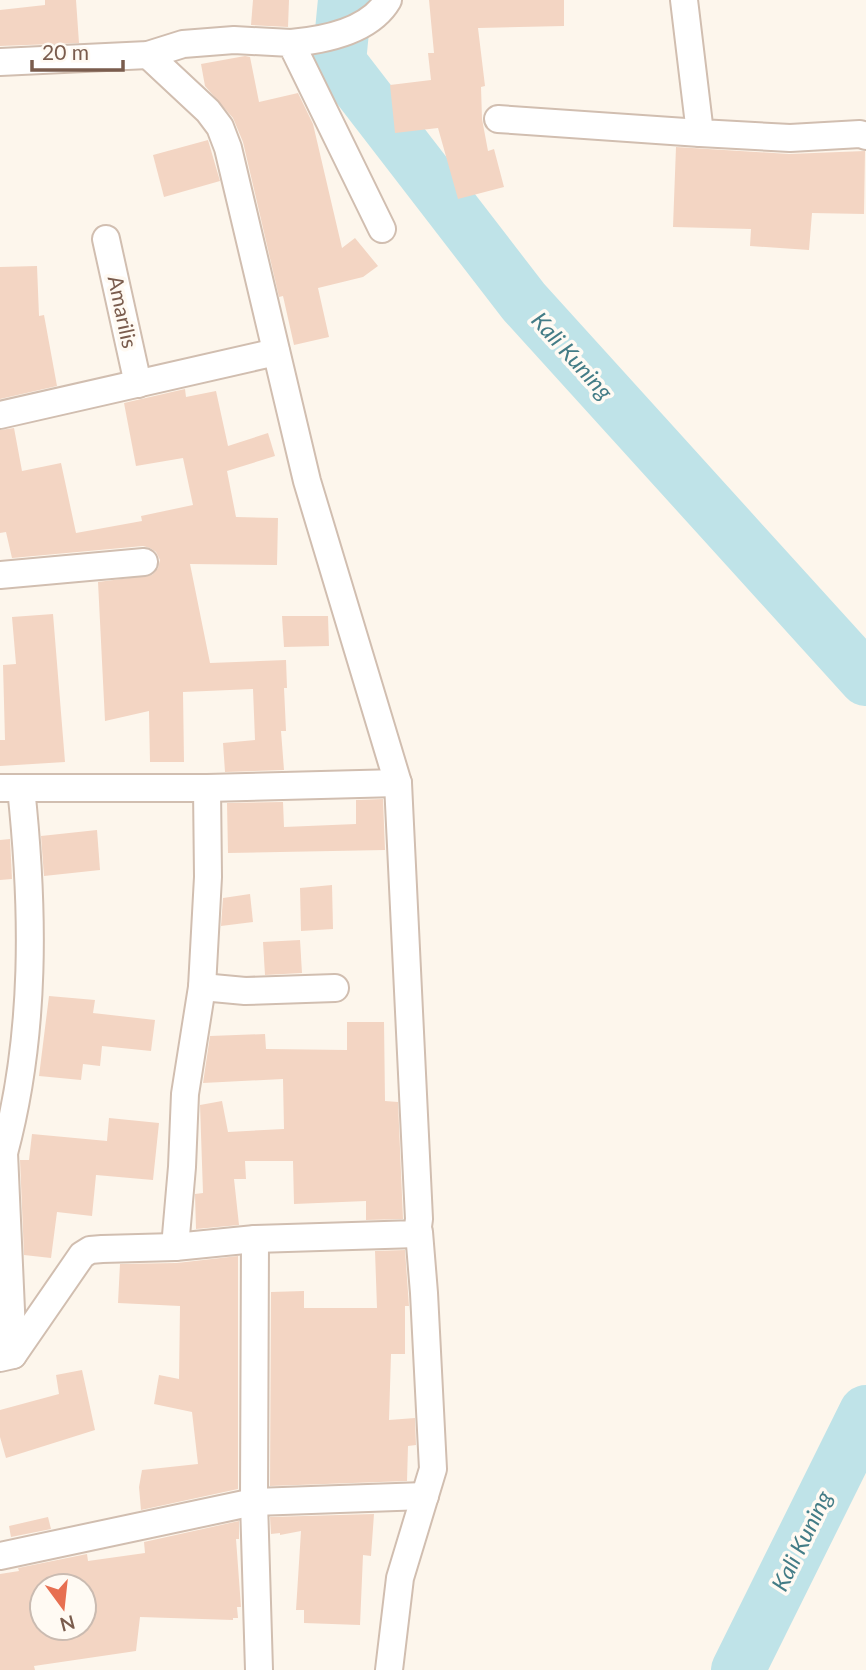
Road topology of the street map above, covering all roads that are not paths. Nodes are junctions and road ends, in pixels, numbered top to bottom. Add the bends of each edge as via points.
1 (388, 0) edge
2 (684, 0) edge
3 (299, 42) junction
4 (148, 55) junction
5 (0, 62) edge
6 (498, 119) dead end
7 (700, 133) junction
8 (866, 136) edge
9 (382, 229) dead end
10 (106, 239) dead end
11 (276, 352) junction
12 (138, 384) junction
13 (0, 415) edge
14 (144, 562) dead end
15 (0, 575) edge
16 (398, 783) junction
17 (11, 788) edge
18 (207, 788) junction
19 (201, 987) junction
20 (335, 988) dead end
21 (2, 1152) edge
22 (419, 1232) junction
23 (255, 1239) junction
24 (175, 1247) junction
25 (7, 1357) edge
26 (425, 1496) junction
27 (254, 1502) junction
28 (0, 1556) edge
29 (259, 1670) edge
30 (389, 1670) edge

1 - 3 street via 356,28
2 - 7 street
3 - 4 street via 183,44
3 - 9 street
4 - 5 street
4 - 11 street via 220,127 229,148
6 - 7 street
7 - 8 street
10 - 12 street, Amarilis
11 - 12 street
11 - 16 street via 307,481
12 - 13 street
14 - 15 street
16 - 18 street
16 - 22 street
17 - 18 street
17 - 21 street via 27,843 30,989 20,1078
18 - 19 street via 208,877
19 - 20 street via 245,991
19 - 24 street via 185,1094
21 - 25 street
22 - 23 street via 414,1236
22 - 26 street via 433,1469
23 - 24 street
23 - 27 street
24 - 25 street via 90,1250 82,1255
26 - 27 street
26 - 30 street via 400,1578
27 - 28 street
27 - 29 street

